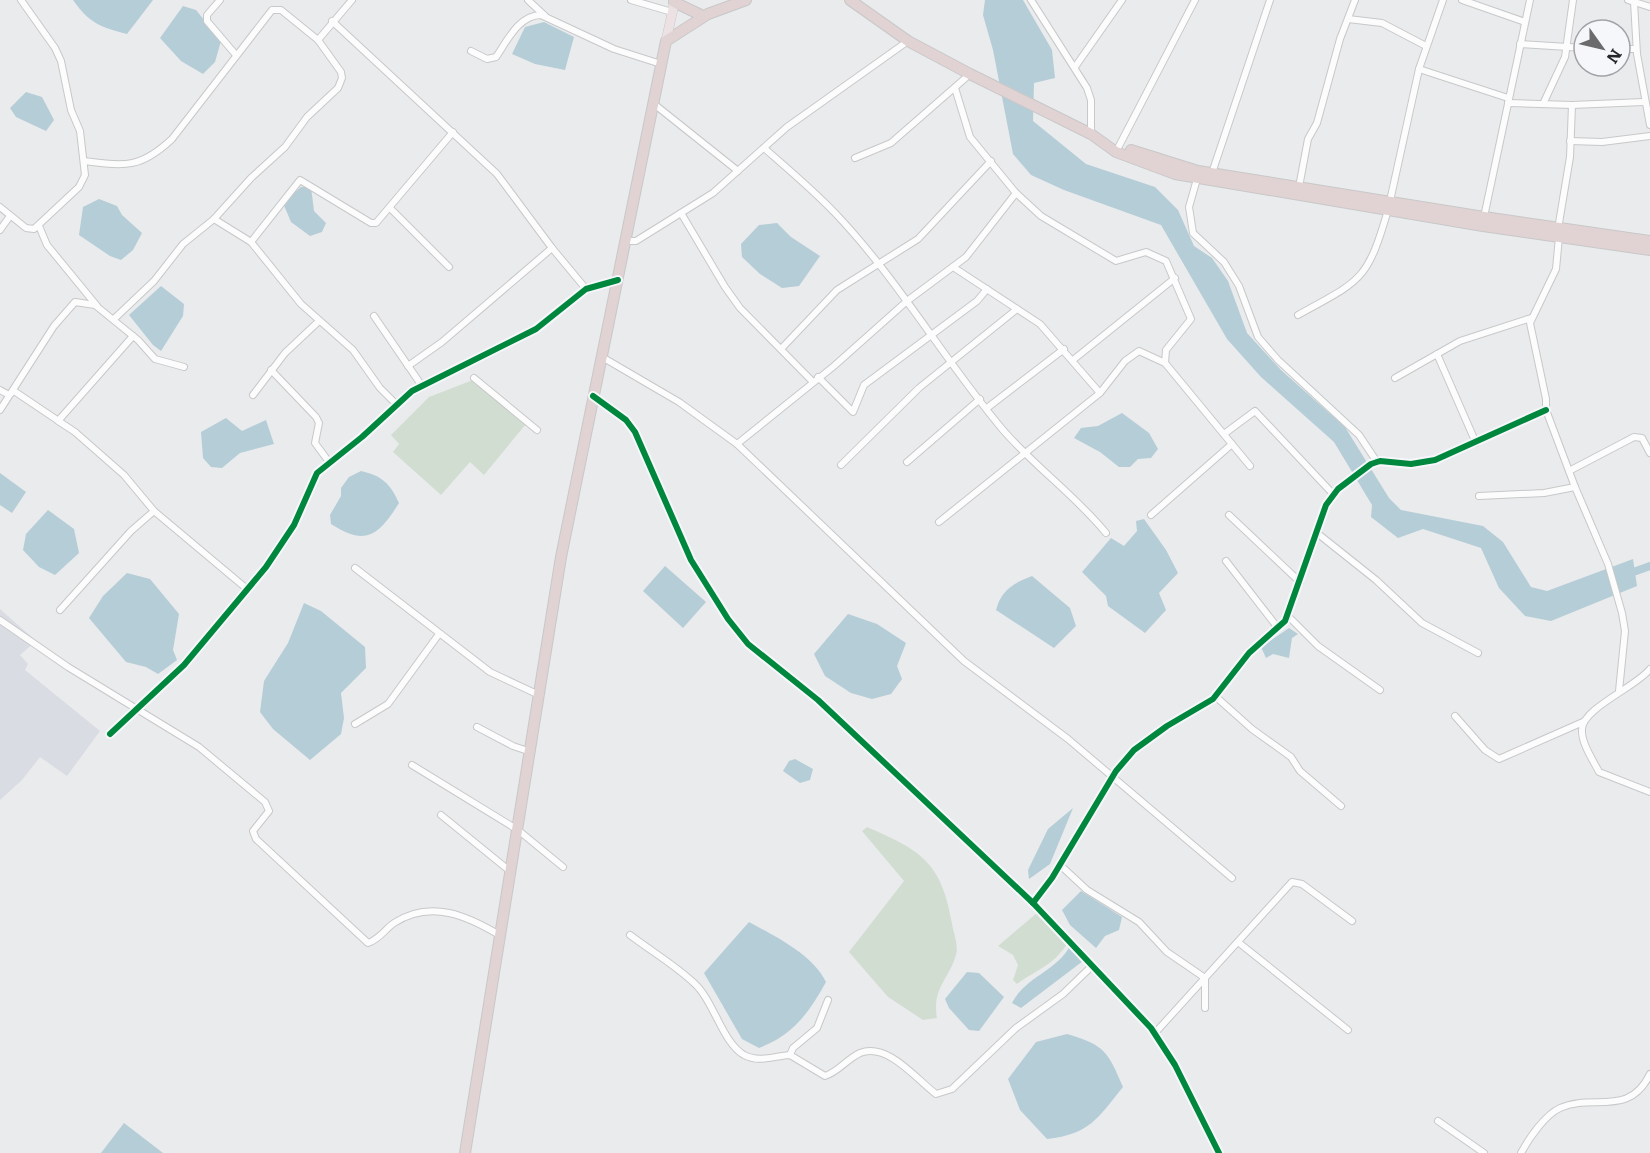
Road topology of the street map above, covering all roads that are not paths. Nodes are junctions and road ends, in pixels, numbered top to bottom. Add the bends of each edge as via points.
1 (220, 0) edge
2 (352, 0) edge
3 (528, 0) edge
4 (630, 0) edge
5 (746, 0) edge
6 (850, 0) edge
7 (1031, 0) edge
8 (1122, 0) edge
9 (1195, 0) edge
10 (1270, 0) edge
11 (1355, 0) edge
12 (1443, 0) edge
13 (1462, 0) edge
14 (1530, 0) edge
15 (1572, 0) edge
16 (24, 1) edge
17 (1631, 1) edge
18 (674, 5) edge
19 (1650, 7) edge
20 (703, 16) junction
21 (546, 17) junction
22 (1348, 19) junction
23 (332, 21) junction
24 (1525, 22) junction
25 (318, 40) junction
26 (666, 41) junction
27 (908, 41) junction
28 (1520, 44) junction
29 (1426, 46) junction
30 (1568, 47) junction
31 (1572, 47) edge
32 (1632, 49) edge
33 (1636, 49) junction
34 (471, 51) dead end
35 (236, 55) junction
36 (662, 64) junction
37 (1075, 67) junction
38 (1419, 69) junction
39 (970, 74) junction
40 (955, 88) junction
41 (1508, 100) junction
42 (1644, 102) junction
43 (654, 104) junction
44 (1543, 104) junction
45 (1572, 105) junction
46 (1650, 125) edge
47 (453, 132) junction
48 (1091, 134) junction
49 (1650, 136) edge
50 (1570, 141) junction
51 (1114, 145) junction
52 (764, 148) junction
53 (855, 158) dead end
54 (84, 161) junction
55 (991, 161) junction
56 (738, 171) junction
57 (1212, 173) junction
58 (1197, 179) junction
59 (1299, 187) junction
60 (1016, 193) junction
61 (1389, 206) junction
62 (0, 207) edge
63 (390, 208) junction
64 (681, 213) junction
65 (10, 216) junction
66 (1485, 218) junction
67 (214, 219) junction
68 (39, 226) junction
69 (0, 230) edge
70 (1559, 233) junction
71 (1650, 241) edge
72 (627, 242) junction
73 (251, 243) junction
74 (552, 248) junction
75 (1650, 250) edge
76 (877, 264) junction
77 (449, 267) dead end
78 (953, 267) junction
79 (1175, 278) junction
80 (618, 279) junction
81 (586, 289) junction
82 (987, 289) junction
83 (907, 301) junction
84 (99, 309) junction
85 (1017, 309) junction
86 (1298, 315) dead end
87 (374, 316) dead end
88 (1531, 318) junction
89 (114, 319) junction
90 (319, 321) junction
91 (931, 335) junction
92 (133, 336) junction
93 (781, 349) junction
94 (1064, 349) junction
95 (1437, 354) junction
96 (601, 357) junction
97 (1073, 360) junction
98 (950, 361) junction
99 (1165, 363) junction
100 (408, 366) junction
101 (184, 367) dead end
102 (271, 370) junction
103 (474, 378) dead end
104 (1395, 378) dead end
105 (816, 380) junction
106 (422, 386) junction
107 (0, 390) edge
108 (1100, 393) junction
109 (253, 394) dead end
110 (9, 395) junction
111 (593, 396) junction
112 (980, 399) junction
113 (396, 404) junction
114 (987, 408) junction
115 (0, 410) edge
116 (1546, 410) junction
117 (537, 430) dead end
118 (75, 432) junction
119 (1224, 434) junction
120 (1476, 443) junction
121 (737, 444) junction
122 (1232, 444) junction
123 (1024, 453) junction
124 (1650, 453) edge
125 (329, 462) junction
126 (907, 462) dead end
127 (1374, 463) junction
128 (841, 465) dead end
129 (1250, 466) dead end
130 (1569, 471) junction
131 (1575, 487) junction
132 (1336, 492) junction
133 (1479, 496) dead end
134 (154, 512) junction
135 (1151, 515) dead end
136 (1229, 515) dead end
137 (939, 522) dead end
138 (1106, 533) dead end
139 (1317, 533) junction
140 (1226, 561) dead end
141 (355, 568) dead end
142 (1300, 582) junction
143 (247, 589) junction
144 (60, 609) dead end
145 (1288, 616) junction
146 (0, 620) edge
147 (1278, 628) junction
148 (439, 634) junction
149 (1478, 653) dead end
150 (1650, 669) edge
151 (1380, 690) dead end
152 (1619, 691) junction
153 (540, 695) junction
154 (1215, 696) junction
155 (138, 709) junction
156 (1455, 716) dead end
157 (1583, 722) junction
158 (354, 724) dead end
159 (477, 727) dead end
160 (110, 734) dead end
161 (531, 752) junction
162 (412, 765) dead end
163 (1112, 777) junction
164 (1650, 792) edge
165 (1341, 806) dead end
166 (441, 815) dead end
167 (518, 830) junction
168 (1060, 865) junction
169 (563, 867) dead end
170 (512, 873) junction
171 (1233, 878) dead end
172 (1033, 903) junction
173 (1352, 921) dead end
174 (630, 935) dead end
175 (501, 936) junction
176 (1238, 942) junction
177 (1092, 966) junction
178 (1205, 978) junction
179 (828, 1000) dead end
180 (1205, 1008) dead end
181 (1348, 1030) dead end
182 (1155, 1033) junction
183 (790, 1055) junction
184 (1650, 1074) edge
185 (1438, 1121) dead end
186 (465, 1153) edge
187 (1219, 1153) edge
188 (1484, 1153) edge
189 (1521, 1153) edge

1 - 35 street via 207,15 207,21
2 - 23 street
3 - 21 street
4 - 18 street
5 - 20 highway
6 - 27 highway
7 - 37 street
8 - 37 street
9 - 51 street
10 - 57 street
11 - 22 street
12 - 29 street
13 - 24 street
14 - 24 street
15 - 30 street
16 - 54 street via 61,61
17 - 19 street
17 - 33 street
18 - 20 highway
18 - 26 main road
20 - 26 highway
21 - 34 street via 535,15 524,22 493,59
21 - 36 street via 614,49
22 - 29 street via 1382,23
22 - 59 street via 1317,123 1308,139
23 - 25 street
23 - 47 street
24 - 28 street
25 - 35 street via 275,8
25 - 67 street via 341,72 341,83
26 - 36 highway
27 - 39 highway
27 - 52 street via 787,127
28 - 30 street
28 - 41 street
29 - 38 street
30 - 31 street
30 - 44 street
32 - 33 street
33 - 42 street
35 - 54 street via 172,139 155,154 130,165
36 - 43 highway
37 - 48 street via 1091,100
38 - 41 street
38 - 61 street
39 - 40 street
39 - 48 highway
40 - 53 street via 891,143
40 - 55 street via 970,137
41 - 44 street
41 - 66 street
42 - 45 street
42 - 46 street
43 - 56 street
43 - 72 highway
44 - 45 street
45 - 50 street
47 - 63 street
47 - 74 street via 497,174
48 - 51 highway
49 - 50 street
50 - 70 street
51 - 57 highway
51 - 58 highway via 1116,152
52 - 56 street
52 - 76 street via 836,214
54 - 68 street via 81,184
55 - 60 street
55 - 76 street via 918,239
56 - 64 street
57 - 59 highway
58 - 61 highway
58 - 127 street via 1189,207 1193,233 1224,262 1239,286 1258,337 1359,435
59 - 61 highway
60 - 78 street via 966,257
60 - 79 street via 1041,216 1116,261 1150,253 1166,261
61 - 66 highway
61 - 70 highway
61 - 86 street via 1375,251 1360,278
62 - 65 street
63 - 73 street via 376,223 371,223 300,180
63 - 77 street
64 - 72 street via 636,241
64 - 93 street via 740,308
65 - 68 street via 26,228
65 - 69 street
66 - 70 highway
67 - 73 street
67 - 89 street via 183,244 154,281
68 - 84 street via 47,245
70 - 71 highway
70 - 75 highway
70 - 88 street via 1556,268
72 - 80 highway
73 - 90 street
74 - 81 street
74 - 100 street
76 - 83 street
76 - 93 street via 837,290
78 - 82 street
78 - 83 street
79 - 97 street
79 - 99 street via 1191,319 1166,350
80 - 81 street
80 - 96 highway
81 - 106 street via 536,329
82 - 85 street
82 - 91 street
83 - 91 street
83 - 105 street
84 - 89 street
84 - 110 street via 81,301 70,305
85 - 94 street via 1040,324
85 - 98 street
87 - 100 street
88 - 95 street via 1478,334
88 - 116 street
89 - 92 street
90 - 102 street
90 - 113 street via 352,350
91 - 98 street
91 - 105 street via 864,384 853,412
92 - 101 street via 155,359
92 - 118 street via 58,421
93 - 105 street
94 - 97 street
94 - 114 street
95 - 104 street
95 - 120 street
96 - 111 highway
96 - 121 street via 679,402
97 - 108 street
98 - 112 street
98 - 128 street
99 - 108 street via 1139,351 1125,361
99 - 119 street
100 - 106 street
102 - 109 street
102 - 125 street via 316,417 319,423 315,443
103 - 117 street
105 - 121 street
106 - 113 street
107 - 110 street
108 - 123 street
110 - 115 street
110 - 118 street via 14,391
111 - 153 highway via 561,557
111 - 172 street via 626,420 635,432 691,560 728,620 748,644 818,700
112 - 114 street
112 - 126 street
113 - 125 street
114 - 123 street
116 - 120 street
116 - 130 street
118 - 134 street via 124,475
119 - 122 street
119 - 132 street via 1256,411
120 - 127 street via 1435,460
121 - 163 street via 964,661
122 - 129 street
122 - 135 street
123 - 137 street
123 - 138 street via 1081,504
124 - 130 street via 1642,438 1634,437
125 - 143 street via 317,473 294,525
127 - 132 street
130 - 131 street
131 - 133 street via 1544,493
131 - 152 street via 1608,564 1622,613 1626,632
132 - 139 street via 1326,505
134 - 143 street
134 - 144 street via 131,531
136 - 142 street
139 - 142 street
139 - 149 street via 1422,623
140 - 147 street
141 - 148 street
142 - 145 street
143 - 155 street via 184,665
145 - 147 street
145 - 151 street via 1318,646
146 - 155 street
147 - 154 street via 1249,653
148 - 153 street via 490,672
148 - 158 street via 388,704
150 - 152 street via 1636,684
152 - 157 street
153 - 161 highway
154 - 163 street via 1146,740
154 - 165 street via 1291,757 1300,771
155 - 160 street
155 - 175 street via 200,747 265,802 269,811 253,831 256,839 368,943 395,923 423,912 467,916
156 - 157 street via 1485,750 1499,759
157 - 164 street via 1583,738 1599,772
159 - 161 street via 513,747
161 - 167 highway
162 - 167 street
163 - 168 street
163 - 171 street
166 - 170 street
167 - 169 street
167 - 170 highway
168 - 172 street
168 - 178 street via 1087,890 1139,922 1167,952
170 - 175 highway
172 - 177 street
173 - 176 street via 1302,884 1292,882
174 - 183 street via 694,982 732,1043 744,1055 762,1060
175 - 186 highway
176 - 178 street
176 - 181 street
177 - 182 street
177 - 183 street via 1064,994 1016,1028 947,1093 936,1094 899,1063 877,1052 859,1054 825,1076
178 - 180 street
178 - 182 street
179 - 183 street via 817,1028
182 - 187 street
184 - 189 street via 1636,1094 1558,1108
185 - 188 street

